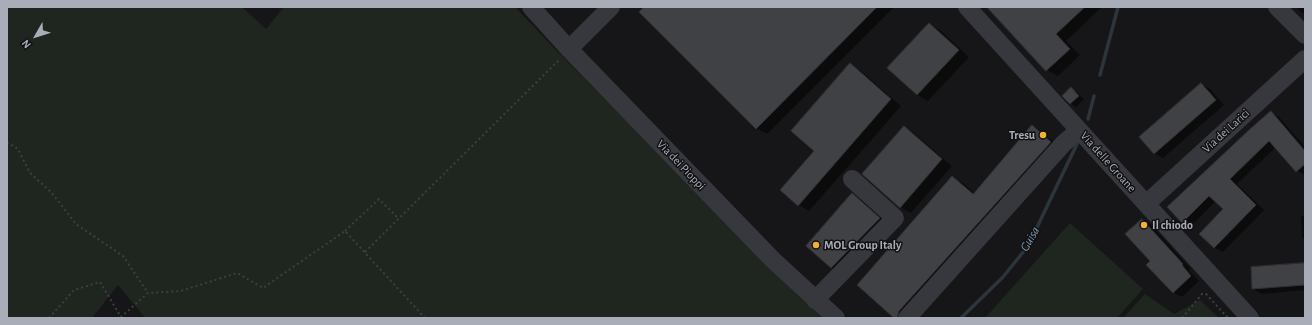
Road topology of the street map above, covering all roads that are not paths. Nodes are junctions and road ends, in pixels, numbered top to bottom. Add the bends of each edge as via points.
1 (531, 7) edge
2 (611, 7) edge
3 (967, 7) edge
4 (1277, 7) edge
5 (1305, 35) edge
6 (569, 49) junction
7 (1305, 59) edge
8 (1079, 130) junction
9 (852, 179) dead end
10 (1146, 204) junction
11 (815, 300) junction
12 (836, 318) edge
13 (907, 318) edge
14 (1250, 318) edge

1 - 6 street, Via dei Pioppi
2 - 6 street
3 - 8 street, Via delle Groane
4 - 5 street
6 - 11 street, Via dei Pioppi via 772,260
7 - 10 street, Via dei Larici
8 - 10 street, Via delle Groane
8 - 13 street via 1063,144
9 - 11 street via 895,218
10 - 14 street, Via delle Groane
11 - 12 street, Via dei Pioppi

